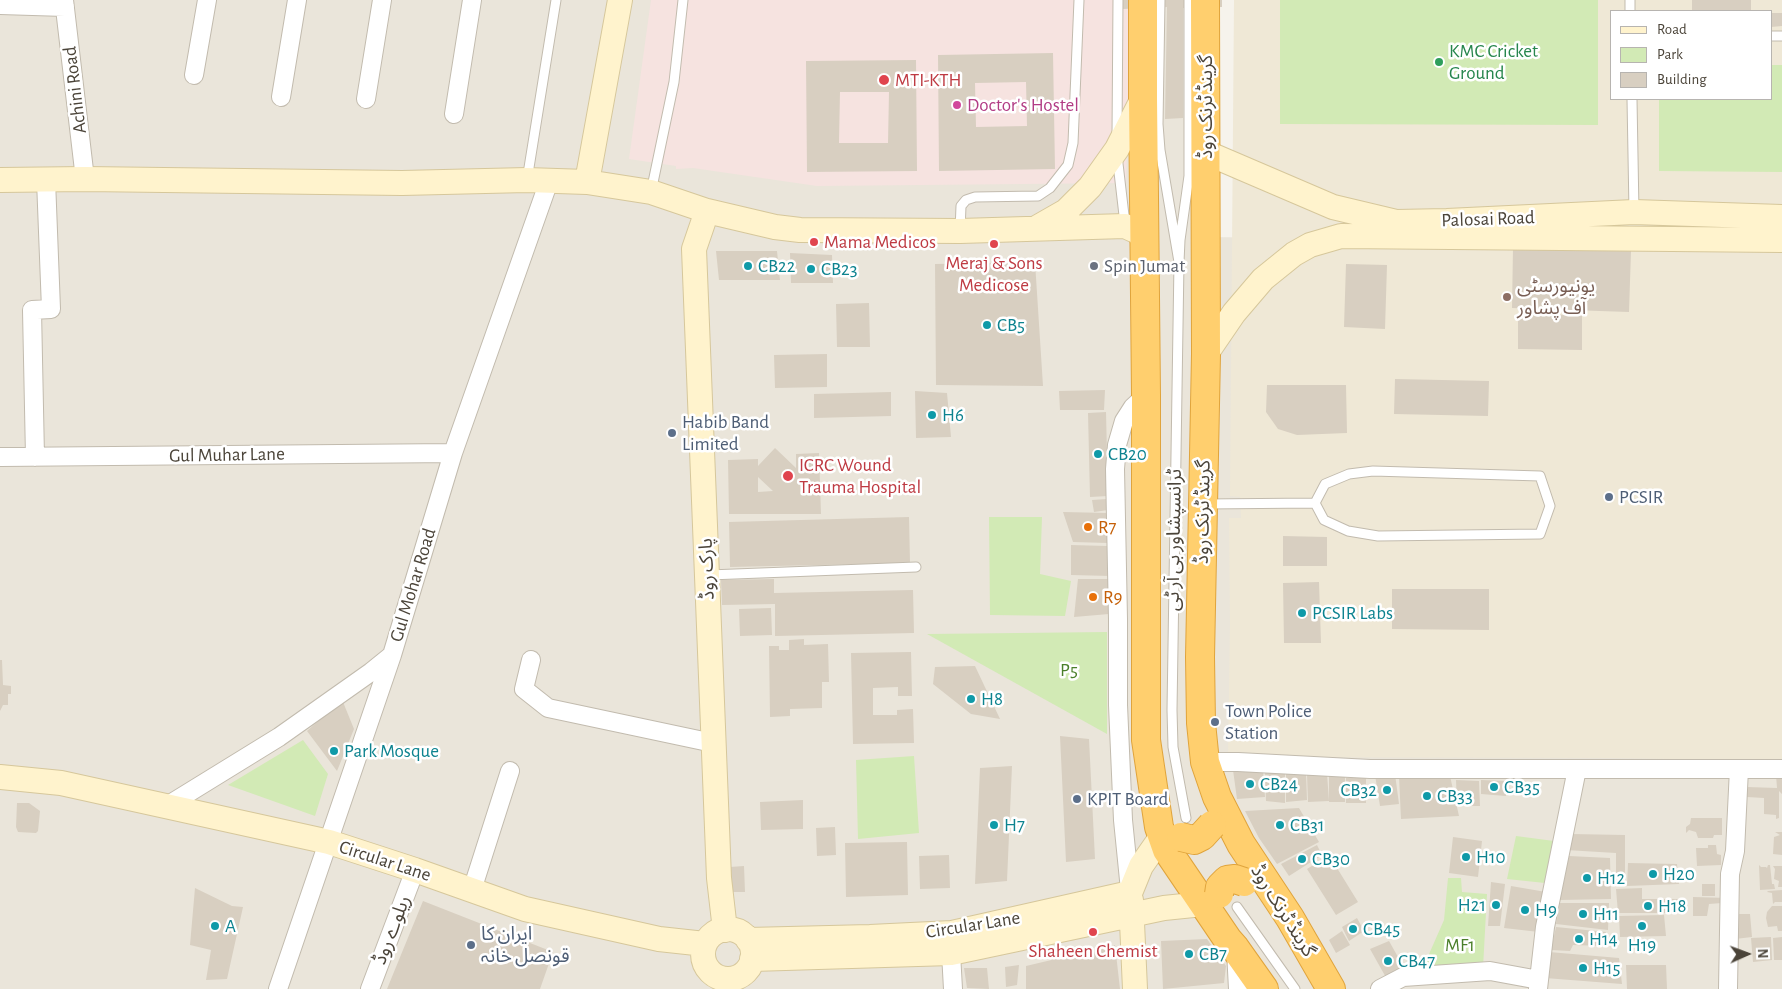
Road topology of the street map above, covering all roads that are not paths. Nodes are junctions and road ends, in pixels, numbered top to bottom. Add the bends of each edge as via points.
1 (206, 0) edge
2 (297, 0) edge
3 (382, 0) edge
4 (472, 0) edge
5 (556, 0) edge
6 (620, 0) edge
7 (684, 0) edge
8 (1079, 0) edge
9 (1118, 0) edge
10 (1144, 0) edge
11 (1160, 0) edge
12 (1189, 0) edge
13 (1205, 0) edge
14 (65, 4) edge
15 (0, 5) edge
16 (194, 75) dead end
17 (281, 96) dead end
18 (1142, 98) junction
19 (366, 99) dead end
20 (1632, 100) edge
21 (454, 114) dead end
22 (1117, 149) junction
23 (1207, 153) junction
24 (86, 179) junction
25 (0, 180) edge
26 (46, 180) junction
27 (538, 181) junction
28 (586, 182) junction
29 (651, 192) junction
30 (707, 211) junction
31 (1634, 212) junction
32 (1782, 217) edge
33 (1034, 229) junction
34 (1447, 229) junction
35 (960, 231) junction
36 (1135, 233) junction
37 (1782, 240) edge
38 (1179, 262) junction
39 (1206, 354) junction
40 (1146, 396) junction
41 (453, 453) junction
42 (0, 457) edge
43 (35, 457) junction
44 (1314, 503) junction
45 (1203, 504) junction
46 (916, 567) dead end
47 (707, 575) junction
48 (392, 655) junction
49 (531, 660) dead end
50 (713, 744) junction
51 (1205, 762) junction
52 (1739, 768) junction
53 (1782, 768) edge
54 (1578, 769) junction
55 (510, 771) dead end
56 (0, 776) edge
57 (1217, 797) junction
58 (167, 806) junction
59 (1172, 839) junction
60 (329, 842) junction
61 (415, 870) junction
62 (472, 890) junction
63 (1208, 900) junction
64 (1131, 905) junction
65 (725, 930) junction
66 (706, 944) junction
67 (1235, 948) junction
68 (750, 950) junction
69 (951, 952) junction
70 (728, 984) edge
71 (1539, 985) edge
72 (278, 989) edge
73 (370, 989) edge
74 (953, 989) edge
75 (1135, 989) edge
76 (1238, 989) edge
77 (1264, 989) edge
78 (1280, 989) edge
79 (1295, 989) edge
80 (1327, 989) edge
81 (1332, 989) edge
82 (1380, 989) edge
83 (1728, 989) edge

1 - 16 street
2 - 17 street
3 - 19 street
4 - 21 street
5 - 27 lane
6 - 28 street
7 - 29 lane via 674,82
8 - 35 lane via 1073,142 1068,165 1050,188 1038,196 966,200 961,206
9 - 22 lane
10 - 18 highway
11 - 38 lane, ٹرانسپشاور بی آر ٹی via 1158,124
12 - 38 lane, ٹرانسپشاور بی آر ٹی via 1189,176
13 - 23 highway, گرینڈ ٹرنک روڈ
14 - 15 street
14 - 24 street, Achini Road
18 - 22 street
18 - 36 highway
20 - 31 lane
22 - 33 street via 1090,187 1066,211
22 - 36 lane
23 - 34 street, Palosai Road via 1333,207 1396,222
23 - 39 highway, گرینڈ ٹرنک روڈ
24 - 26 street
24 - 27 street
25 - 26 street
26 - 43 street via 51,309 32,310
27 - 28 street
27 - 41 street, Gul Mohar Road
28 - 29 street
29 - 30 street
30 - 35 street via 775,228 800,230
30 - 47 street, پارک روڈ via 694,249
31 - 32 street, Palosai Road
31 - 34 street, Palosai Road
33 - 35 street
33 - 36 street
34 - 37 street
34 - 39 street via 1341,236 1310,245 1263,279 1234,313
36 - 40 highway
38 - 59 lane, ٹرانسپشاور بی آر ٹی
39 - 45 highway, گرینڈ ٹرنک روڈ
40 - 59 highway via 1147,611 1156,639 1161,774 1173,826
40 - 64 street via 1133,406 1124,421 1117,445 1115,470 1118,706
41 - 43 street, Gul Muhar Lane
41 - 48 street, Gul Mohar Road
42 - 43 street, Gul Muhar Lane
44 - 44 lane via 1325,484 1349,474 1373,472 1540,476 1550,506 1540,534 1378,536 1348,530 1324,520
44 - 45 lane
45 - 51 highway, گرینڈ ٹرنک روڈ via 1201,723
46 - 47 lane
47 - 50 street, پارک روڈ
48 - 58 street via 279,736
48 - 60 street, Gul Mohar Road
49 - 50 street via 524,689 548,708
50 - 65 street, پارک روڈ via 719,878
51 - 54 street via 1370,769
51 - 57 highway, گرینڈ ٹرنک روڈ
52 - 53 street
52 - 54 street
52 - 83 street via 1735,851 1730,874
54 - 71 street via 1545,927
55 - 62 street
56 - 58 street, Circular Lane via 61,783
57 - 59 highway
57 - 81 highway, گرینڈ ٹرنک روڈ via 1240,844 1290,918
58 - 60 street, Circular Lane
59 - 63 highway via 1167,850
59 - 64 street
60 - 61 street, Circular Lane
60 - 72 street, Gul Mohar Road
61 - 62 street, Circular Lane
61 - 73 street, ریلوے روڈ
62 - 66 street, Circular Lane via 525,909 659,939
63 - 64 street
63 - 67 highway
63 - 78 highway via 1220,902
63 - 79 lane
63 - 80 highway
64 - 68 street, Circular Lane via 952,933 870,937
64 - 69 street
64 - 75 street
65 - 66 street via 713,934
65 - 68 street via 737,931
66 - 70 street via 704,956 707,967
67 - 76 street
67 - 77 highway
68 - 69 street
68 - 70 street via 747,970
69 - 74 street
71 - 82 street via 1490,971 1404,977

